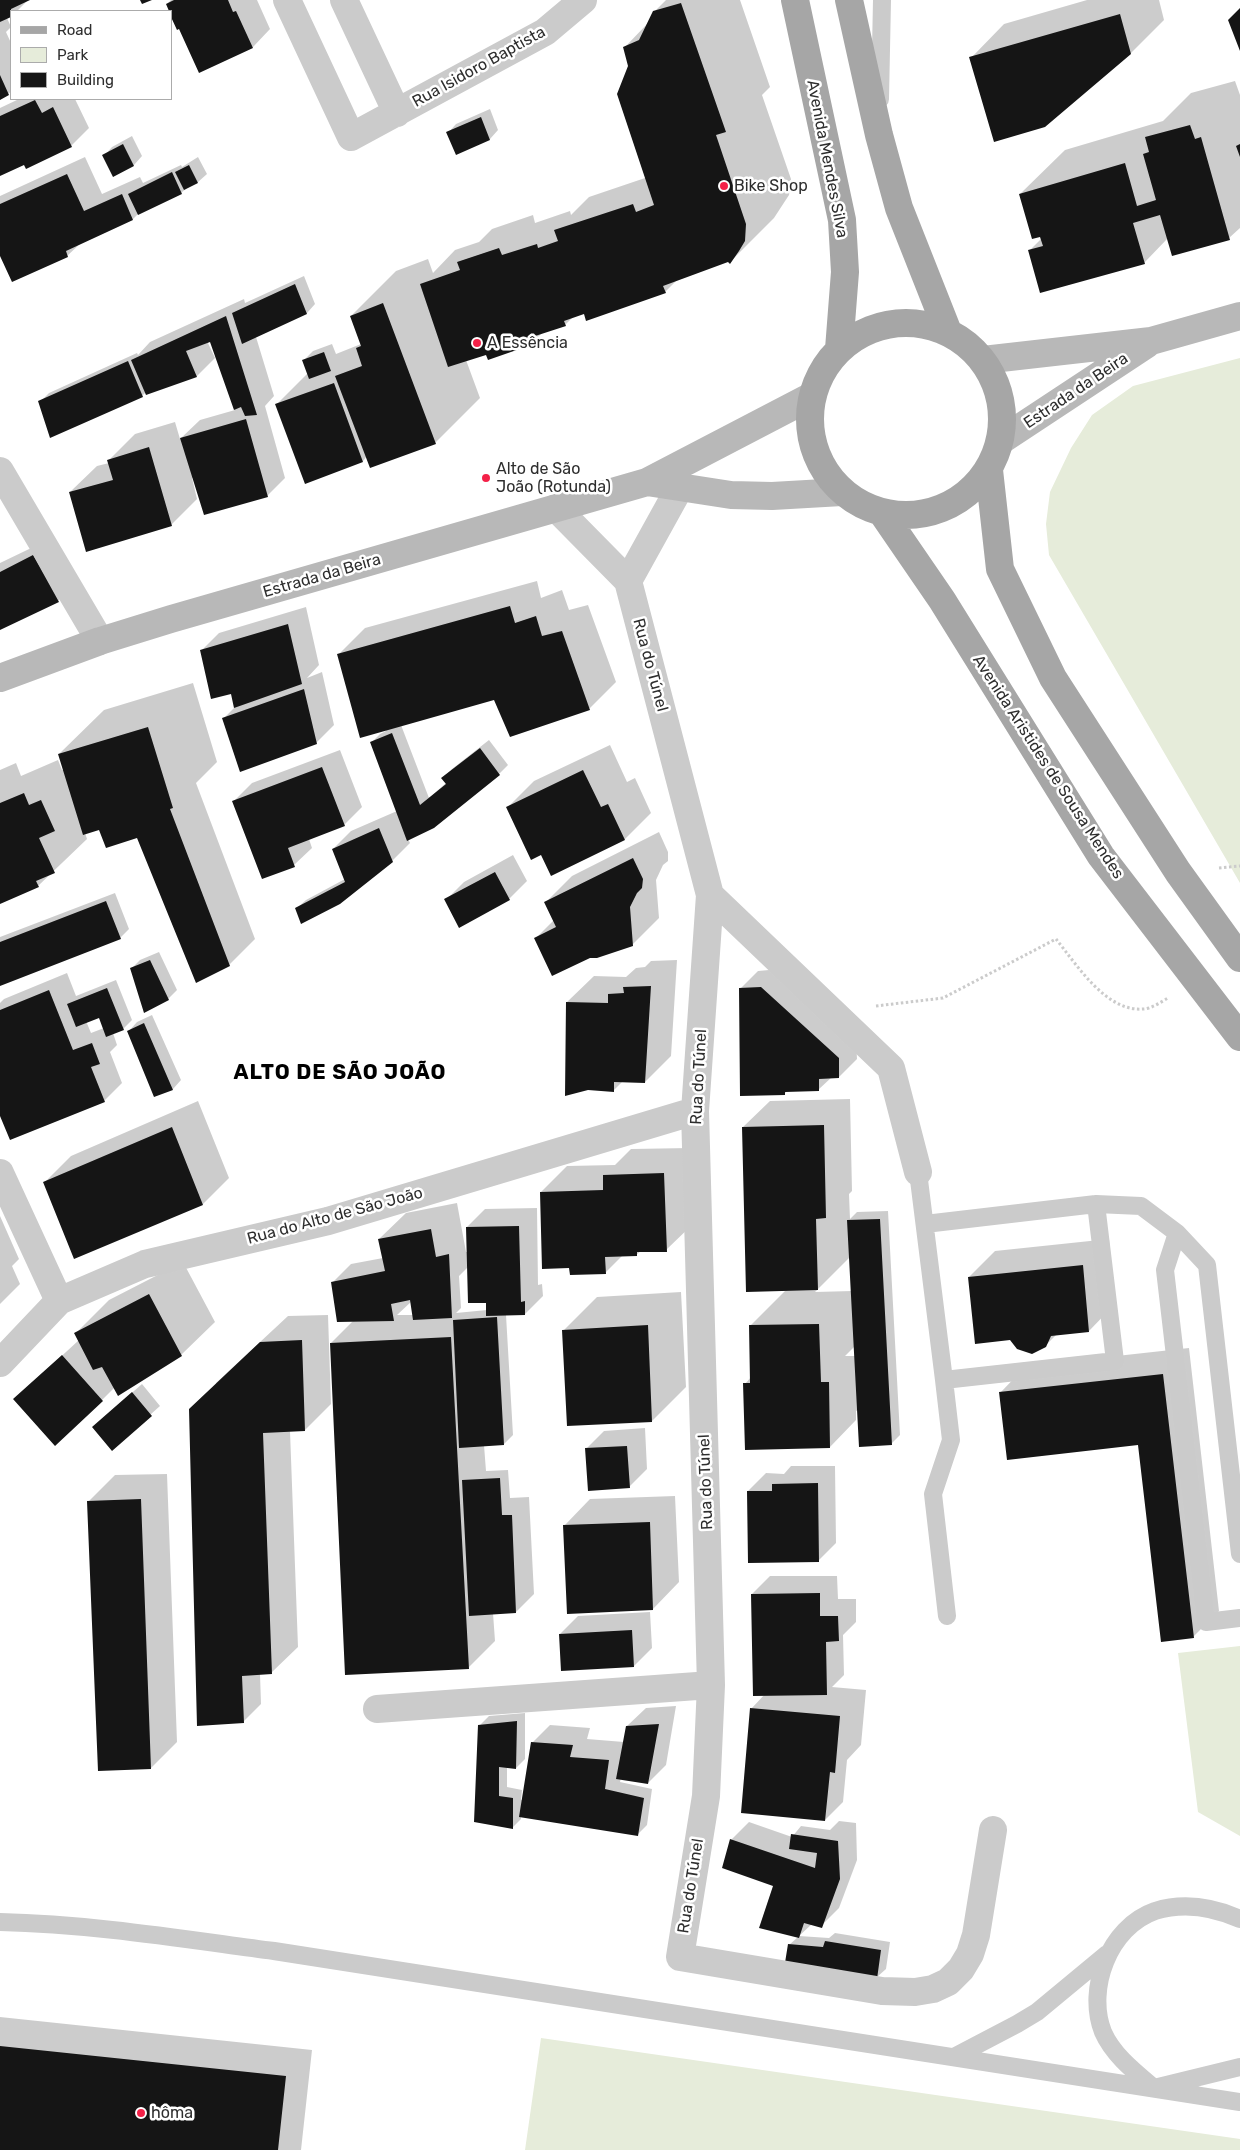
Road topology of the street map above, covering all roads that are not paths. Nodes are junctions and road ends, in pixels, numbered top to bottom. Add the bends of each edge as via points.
1 (287, 0) edge
2 (344, 0) edge
3 (584, 0) edge
4 (795, 0) edge
5 (849, 0) edge
6 (882, 0) edge
7 (397, 113) junction
8 (879, 135) junction
9 (1240, 316) edge
10 (948, 332) junction
11 (1151, 341) junction
12 (838, 349) junction
13 (983, 360) junction
14 (812, 396) junction
15 (1000, 441) junction
16 (989, 470) junction
17 (0, 472) edge
18 (647, 482) junction
19 (680, 487) junction
20 (842, 492) junction
21 (556, 508) junction
22 (884, 514) junction
23 (628, 581) junction
24 (100, 641) junction
25 (0, 678) edge
26 (710, 895) junction
27 (1240, 958) edge
28 (1240, 1037) edge
29 (695, 1111) junction
30 (918, 1172) joint
31 (0, 1173) edge
32 (1096, 1204) junction
33 (925, 1224) junction
34 (1177, 1233) junction
35 (59, 1301) junction
36 (0, 1363) edge
37 (944, 1380) junction
38 (1240, 1554) edge
39 (947, 1616) dead end
40 (1240, 1618) edge
41 (711, 1685) junction
42 (377, 1709) dead end
43 (993, 1830) dead end
44 (1240, 1919) edge
45 (0, 1922) edge
46 (1111, 1950) junction
47 (954, 2057) junction
48 (1240, 2067) edge
49 (1154, 2088) junction
50 (1240, 2102) edge

1 - 7 street, Rua Isidoro Baptista via 351,137
2 - 7 street, Rua Isidoro Baptista
3 - 7 street, Rua Isidoro Baptista via 546,32
4 - 12 main road, Avenida Mendes Silva via 842,220 845,272
5 - 8 main road
6 - 8 lane
8 - 10 main road via 899,208
9 - 11 street, Estrada da Beira
10 - 12 main road, Estrada da Beira via 921,324 891,324 863,332
10 - 13 main road, Estrada da Beira
11 - 13 street, Estrada da Beira
11 - 15 street, Estrada da Beira
12 - 14 main road, Estrada da Beira via 822,370
13 - 15 main road, Estrada da Beira via 996,385 1002,412
14 - 18 street
14 - 20 main road, Estrada da Beira via 809,422 813,448 824,472
15 - 16 main road, Estrada da Beira
16 - 22 main road, Estrada da Beira via 969,493 944,509 914,517
16 - 27 main road via 1000,569 1053,678 1178,872
17 - 24 street
18 - 19 street
18 - 21 street, Estrada da Beira
19 - 20 street via 731,495
19 - 23 street
20 - 22 main road, Estrada da Beira via 860,506
21 - 23 street
21 - 24 street, Estrada da Beira
22 - 28 main road, Avenida Aristides de Sousa Mendes via 942,600 1101,856
23 - 26 street, Rua do Túnel
24 - 25 street, Estrada da Beira
26 - 29 street, Rua do Túnel
26 - 30 street via 891,1068
29 - 35 street, Rua do Alto de São João via 328,1221 145,1264
29 - 41 street, Rua do Túnel
30 - 33 lane
31 - 35 street
32 - 33 lane
32 - 34 lane via 1141,1206
32 - 37 lane via 1114,1361
33 - 37 lane
34 - 38 lane via 1207,1265
34 - 40 lane via 1165,1270 1206,1622
35 - 36 street, Rua do Alto de São João
37 - 39 lane via 951,1440 933,1494
41 - 42 street
41 - 43 street, Rua do Túnel via 706,1796 680,1957 882,1991 932,1989 948,1982 961,1970 970,1954 980,1914
44 - 46 lane via 1199,1907 1169,1907 1138,1920
45 - 47 lane via 130,1931 274,1951
46 - 47 lane via 1036,2012
46 - 49 lane via 1101,1970 1097,1992 1102,2026 1114,2050
47 - 49 lane
48 - 49 lane
49 - 50 lane

